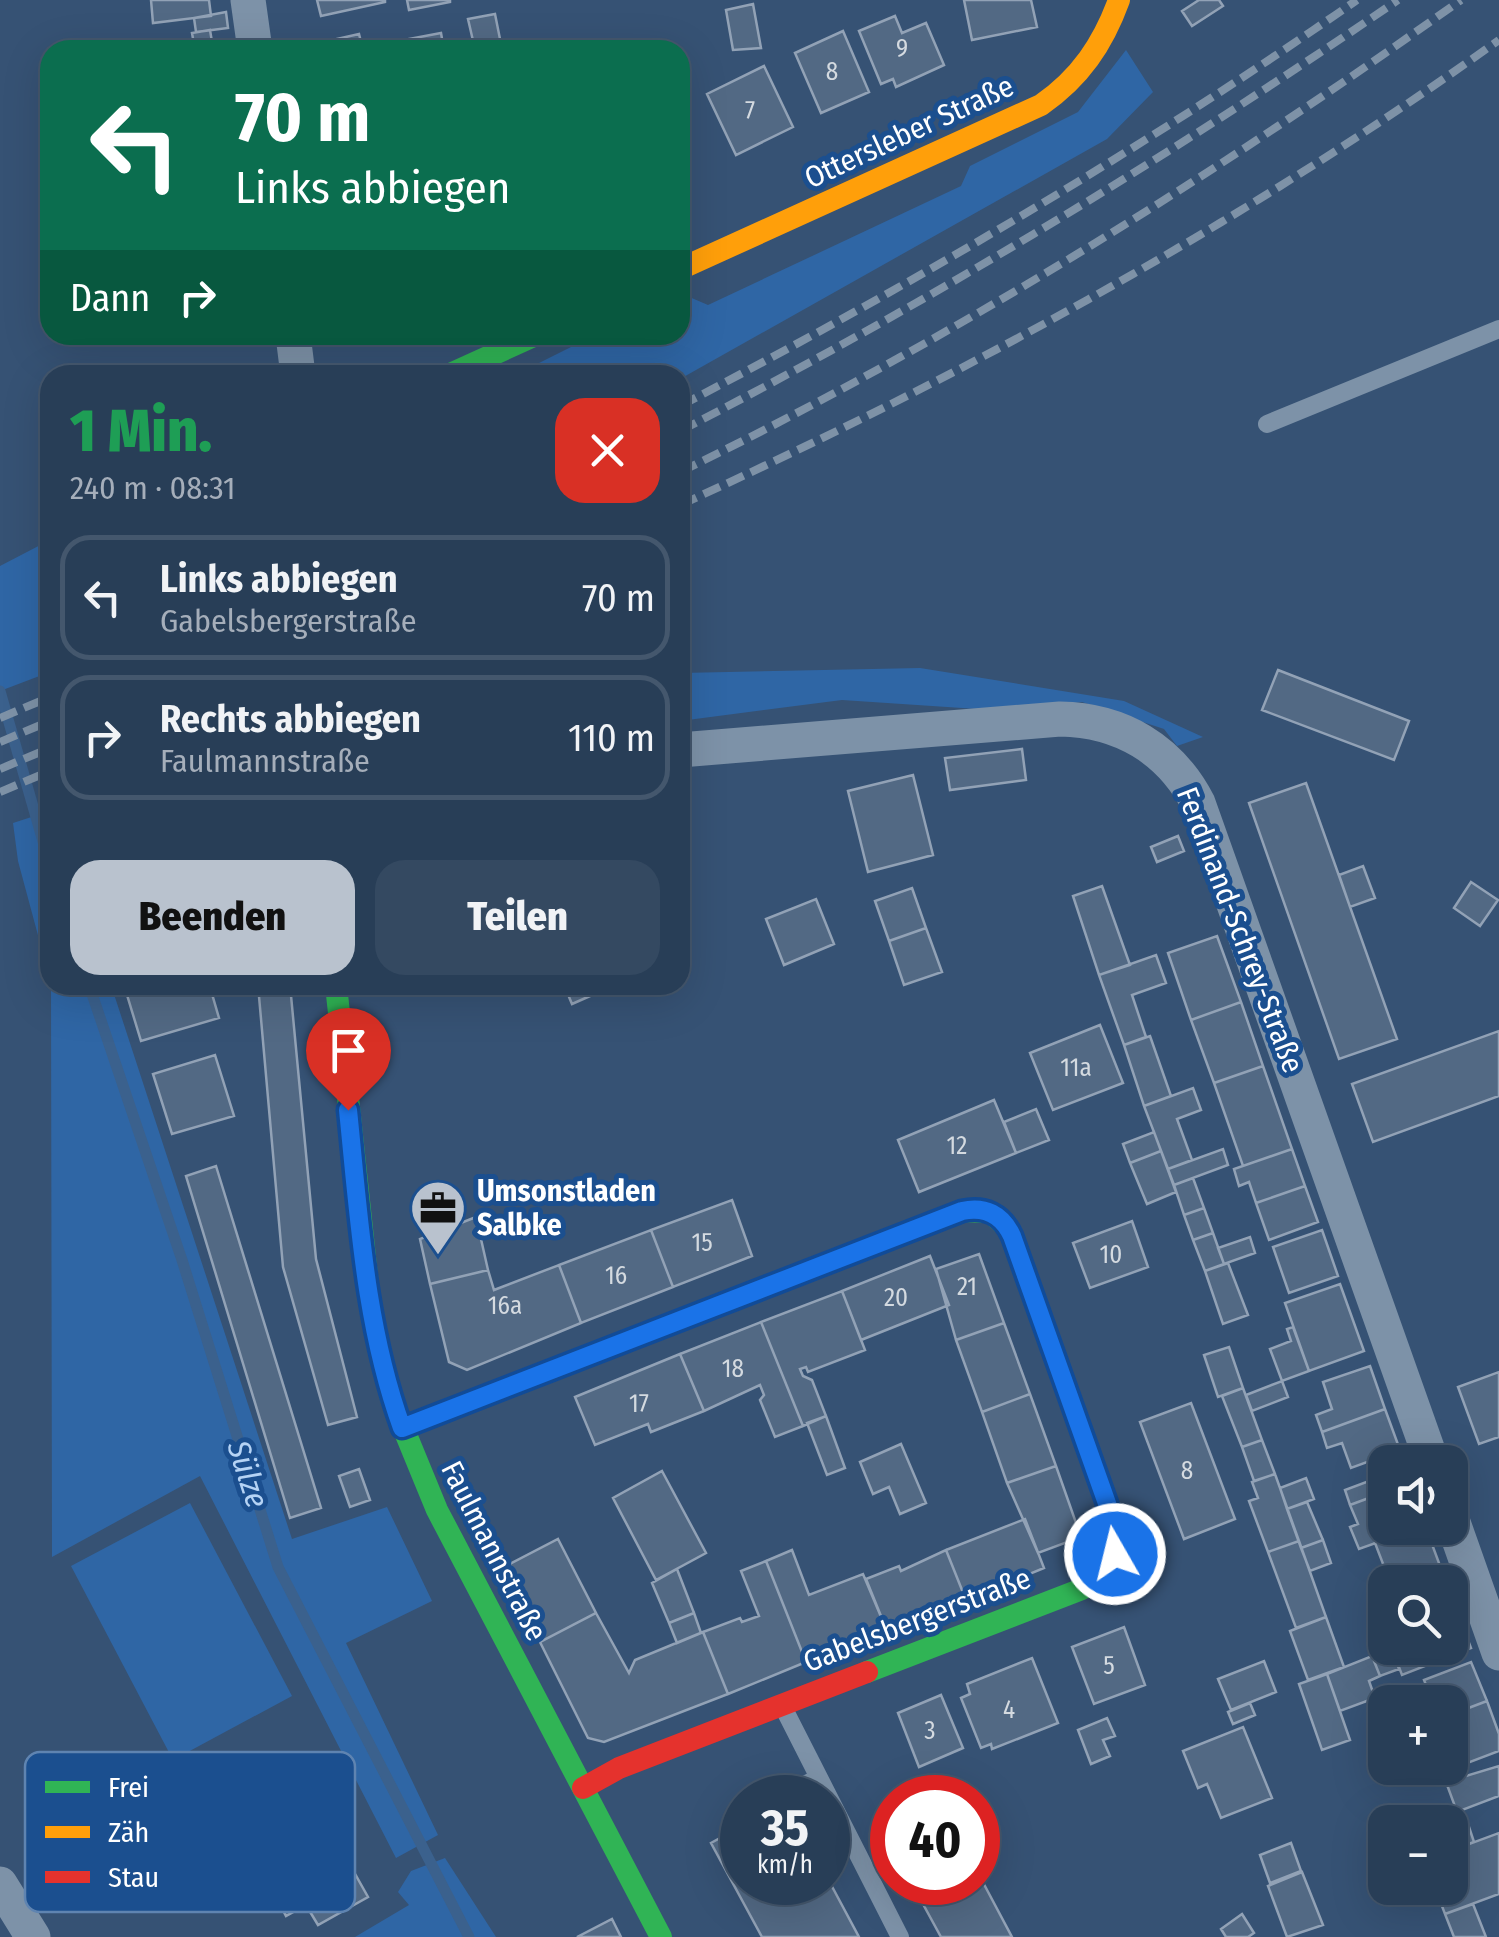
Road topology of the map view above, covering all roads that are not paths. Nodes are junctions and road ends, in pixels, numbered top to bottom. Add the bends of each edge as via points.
1 (248, 0) edge
2 (1119, 0) edge
3 (254, 40) edge
4 (690, 264) edge
5 (1499, 329) edge
6 (514, 345) edge
7 (470, 365) edge
8 (1267, 424) dead end
9 (690, 749) edge
10 (337, 995) edge
11 (402, 1428) junction
12 (1426, 1445) edge
13 (1461, 1545) edge
14 (1499, 1653) edge
15 (782, 1705) junction
16 (817, 1775) edge
17 (582, 1788) junction
18 (850, 1839) edge
19 (0, 1884) edge
20 (33, 1937) edge
21 (661, 1937) edge
22 (900, 1937) edge

1 - 3 street
2 - 4 main road, Ottersleber Straße via 1087,64 1040,105
5 - 8 lane
6 - 7 main road
9 - 12 street, Ferdinand-Schrey-Straße via 1069,719 1122,730 1166,758 1200,808
10 - 11 main road, Faulmannstraße via 371,1312
11 - 15 main road, Gabelsbergerstraße via 962,1211 998,1216 1012,1236 1114,1523 1111,1563 1082,1588
11 - 17 main road, Faulmannstraße via 437,1510
13 - 14 street
15 - 16 lane
15 - 17 main road, Gabelsbergerstraße
17 - 21 main road, Faulmannstraße
18 - 22 lane
19 - 20 street

